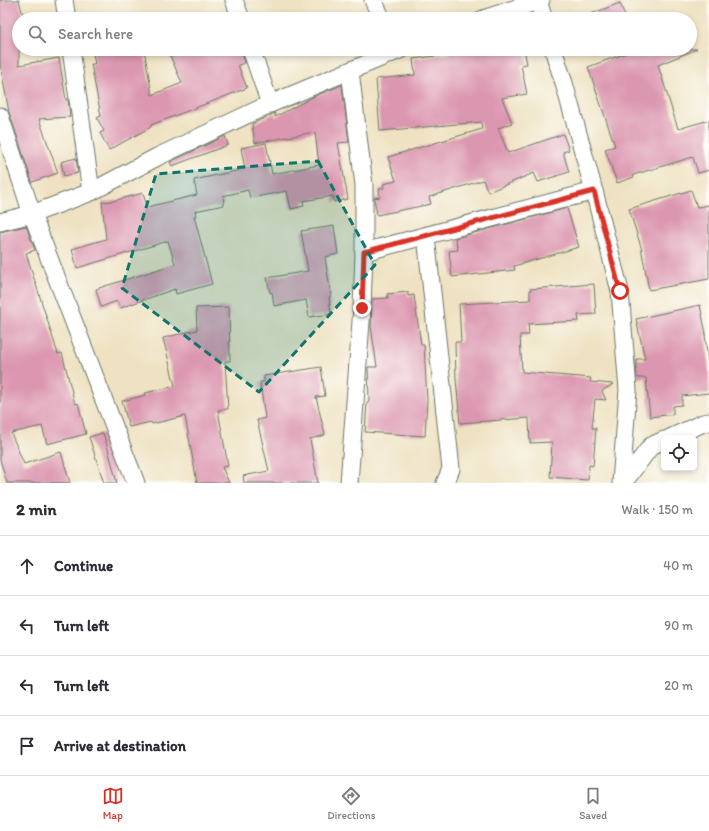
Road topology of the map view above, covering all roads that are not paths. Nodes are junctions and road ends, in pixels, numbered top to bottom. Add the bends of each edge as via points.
1 (64, 0) edge
2 (234, 0) edge
3 (373, 0) edge
4 (539, 1) edge
5 (66, 12) edge
6 (238, 12) edge
7 (379, 12) edge
8 (505, 12) edge
9 (542, 12) edge
10 (72, 56) edge
11 (253, 56) edge
12 (384, 56) edge
13 (555, 56) edge
14 (350, 71) junction
15 (270, 104) junction
16 (0, 116) edge
17 (594, 191) junction
18 (91, 192) junction
19 (32, 214) junction
20 (0, 222) edge
21 (426, 236) junction
22 (364, 252) junction
23 (709, 422) edge
24 (677, 435) edge
25 (661, 442) edge
26 (136, 483) edge
27 (349, 483) edge
28 (445, 483) edge
29 (622, 483) edge

1 - 5 street
2 - 6 street
3 - 7 street
4 - 8 street
4 - 9 street
10 - 18 street
11 - 15 street
12 - 14 street
13 - 17 street
14 - 15 street
14 - 22 street via 364,185
15 - 18 street via 157,157
16 - 19 street
17 - 21 street
17 - 29 street via 620,291 628,390
18 - 19 street
19 - 20 street
19 - 26 street
21 - 22 street
21 - 28 street via 450,469
22 - 27 street
23 - 24 street
25 - 29 street via 652,446

